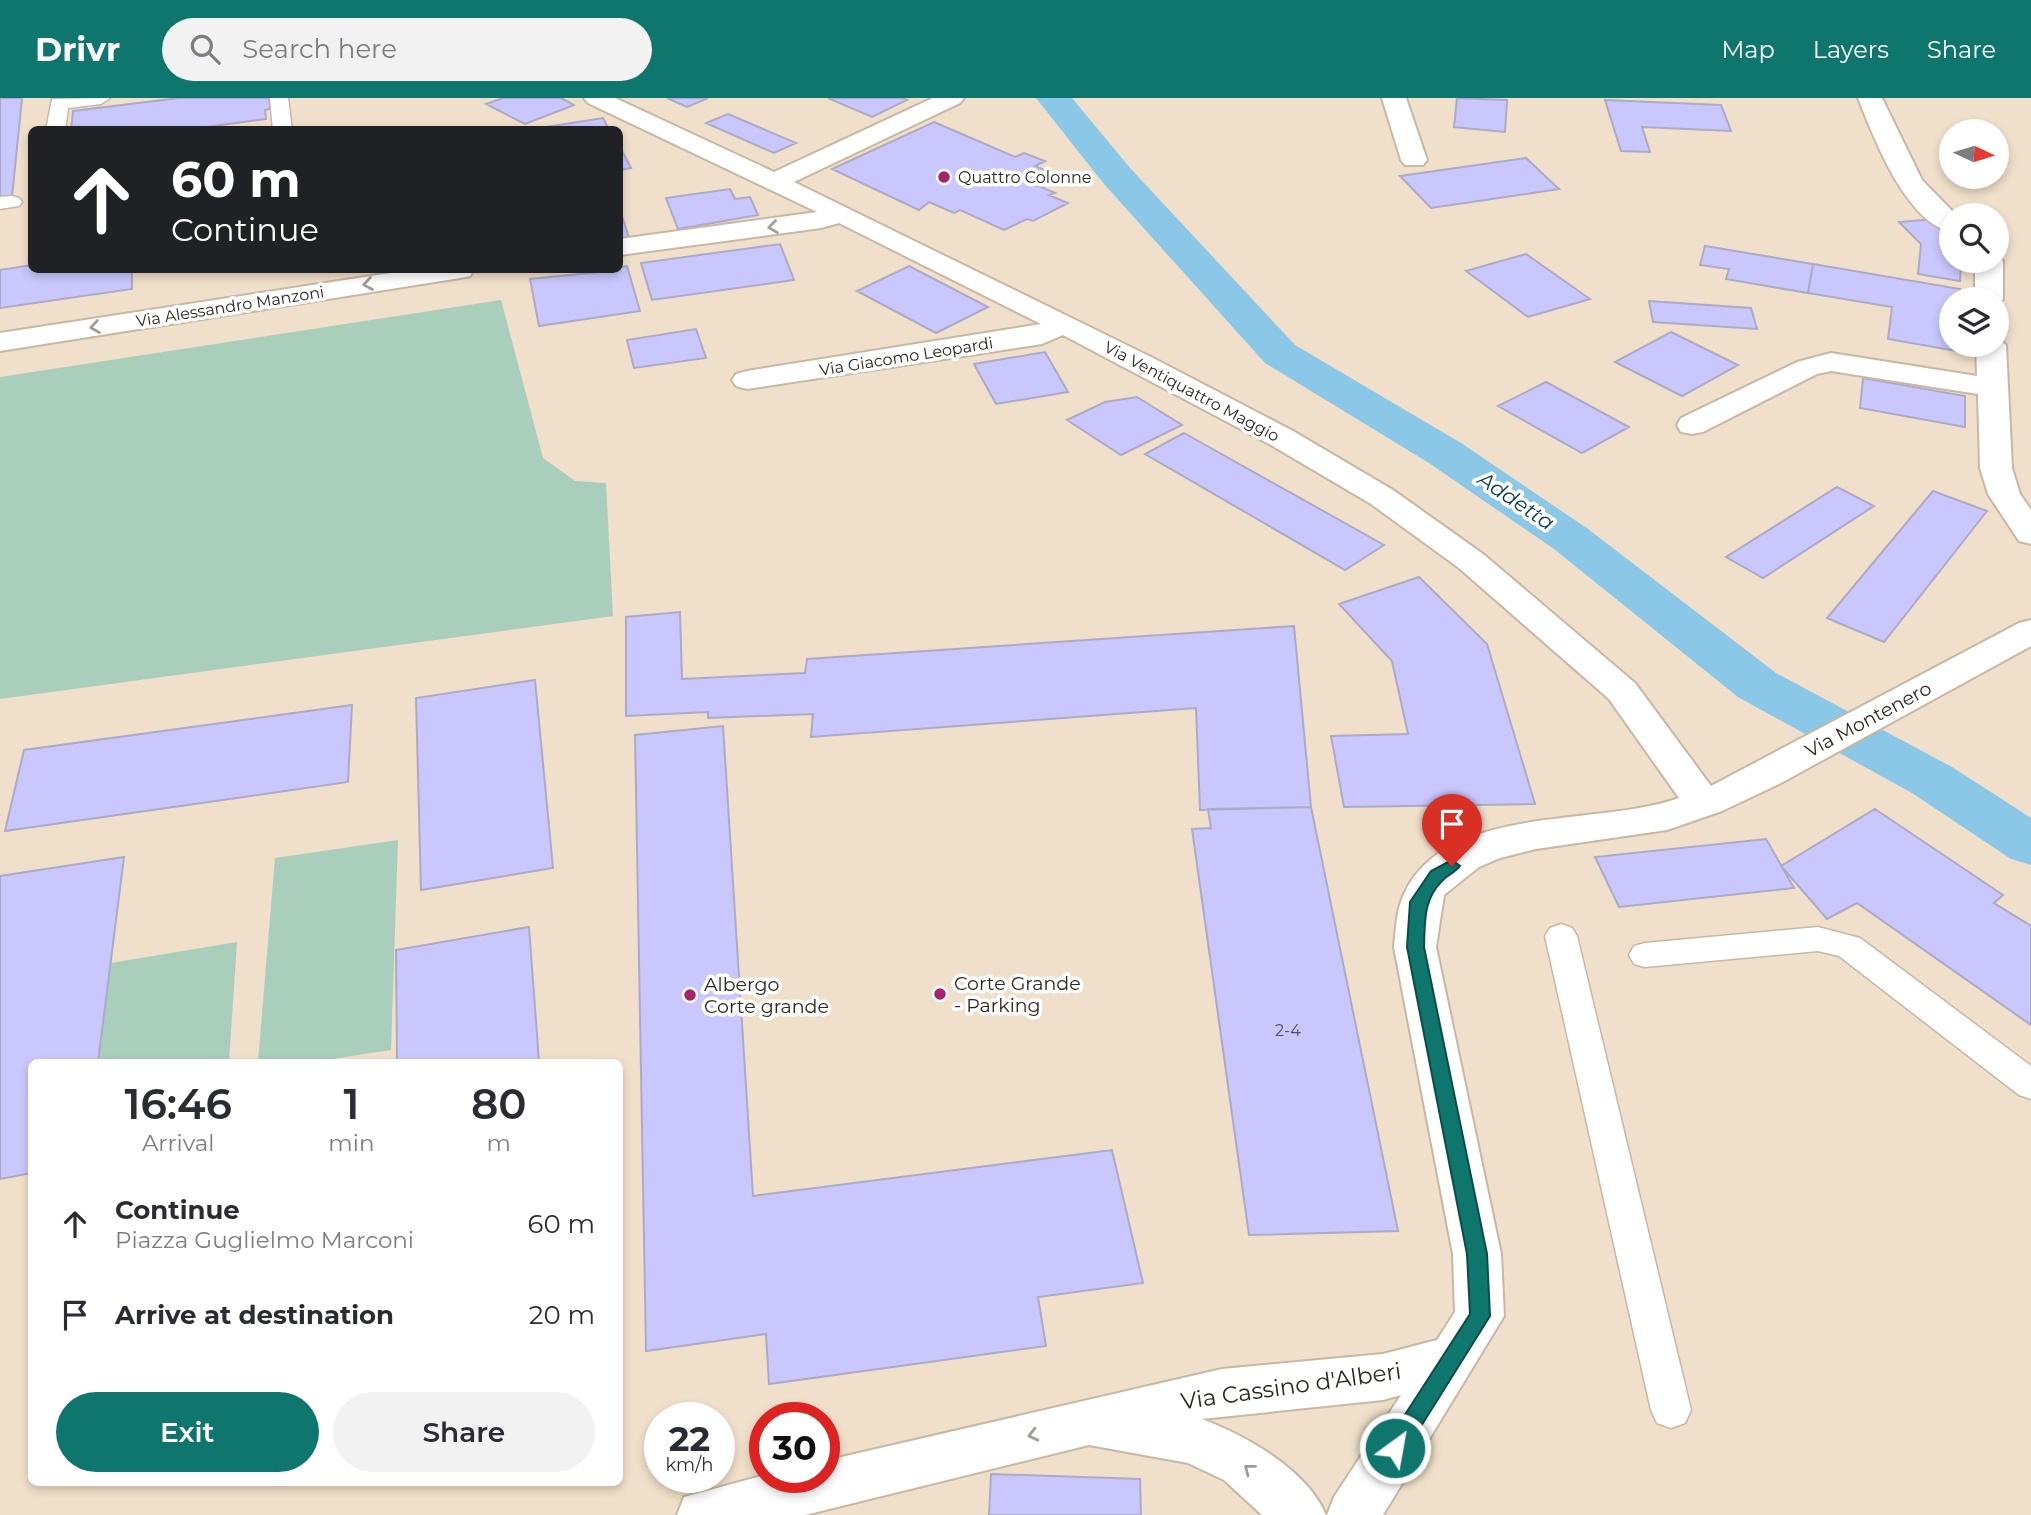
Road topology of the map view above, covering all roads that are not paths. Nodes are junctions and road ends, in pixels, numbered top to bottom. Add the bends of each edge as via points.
1 (101, 98) edge
2 (279, 98) edge
3 (952, 98) edge
4 (1394, 98) edge
5 (1870, 98) edge
6 (599, 99) edge
7 (57, 100) edge
8 (55, 126) edge
9 (282, 126) edge
10 (1415, 160) dead end
11 (773, 182) junction
12 (840, 213) junction
13 (1939, 213) edge
14 (623, 247) edge
15 (441, 273) edge
16 (1062, 325) junction
17 (0, 342) edge
18 (1992, 357) edge
19 (747, 380) dead end
20 (1993, 387) junction
21 (1692, 425) dead end
22 (2031, 534) edge
23 (2031, 631) edge
24 (1703, 803) junction
25 (1561, 936) dead end
26 (1644, 955) dead end
27 (2031, 1085) edge
28 (1452, 1358) junction
29 (1671, 1410) dead end
30 (1089, 1421) junction
31 (703, 1515) edge
32 (1300, 1515) edge
33 (1353, 1515) edge

1 - 7 lane
2 - 9 lane
3 - 11 street
4 - 10 street
5 - 13 street via 1897,161 1916,191
6 - 11 street, Via Ventiquattro Maggio
7 - 8 lane
11 - 12 street, Via Ventiquattro Maggio
12 -> 14 street via 821,220
12 - 16 street, Via Ventiquattro Maggio
15 -> 17 street, Via Alessandro Manzoni
16 - 19 street, Via Giacomo Leopardi via 1042,335
16 - 24 street, Via Ventiquattro Maggio via 1294,445 1382,497 1471,561 1622,691
18 - 20 street
20 - 21 street via 1831,362 1807,368
20 - 22 street via 1996,468 2004,494
23 - 24 street, Via Montenero via 1766,775
24 - 28 street, Via Montenero via 1667,816 1502,844 1466,856 1437,875 1418,902 1415,947 1477,1254 1480,1316
25 - 29 lane
26 - 27 lane via 1818,939 1849,946
28 - 30 street, Via Cassino d'Alberi via 1383,1377 1222,1392
28 - 33 street, Via Montenero
30 -> 31 street, Via Cassino d'Alberi
32 -> 30 street, Via Cassino d'Alberi via 1242,1463 1194,1440

